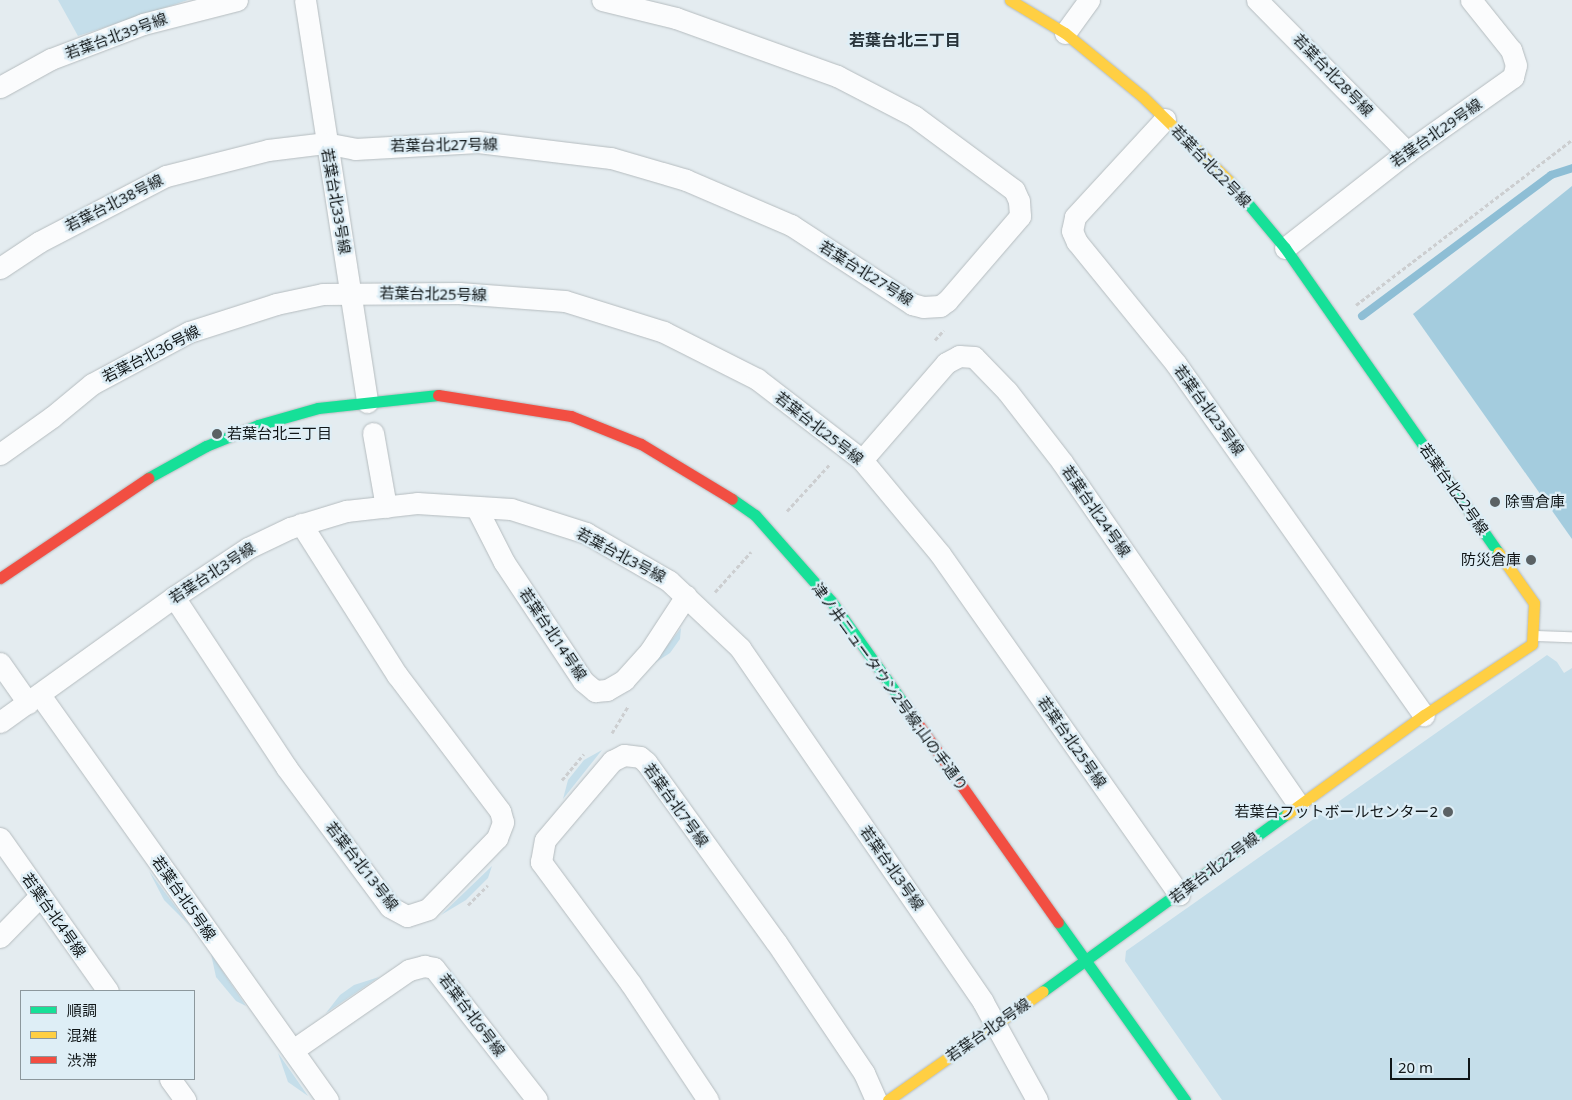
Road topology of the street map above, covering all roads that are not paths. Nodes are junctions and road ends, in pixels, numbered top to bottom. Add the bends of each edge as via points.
1 (238, 0) edge
2 (305, 0) edge
3 (602, 0) edge
4 (1010, 0) edge
5 (1089, 0) edge
6 (1257, 0) edge
7 (1470, 0) edge
8 (672, 8) edge
9 (1065, 34) junction
10 (0, 87) edge
11 (1164, 119) junction
12 (325, 143) junction
13 (1407, 152) junction
14 (1285, 248) junction
15 (0, 268) edge
16 (352, 292) junction
17 (367, 402) junction
18 (373, 433) dead end
19 (0, 454) edge
20 (862, 460) junction
21 (386, 507) junction
22 (476, 507) junction
23 (301, 524) junction
24 (0, 578) edge
25 (174, 597) junction
26 (693, 602) junction
27 (1534, 636) junction
28 (1572, 637) edge
29 (0, 663) edge
30 (34, 699) junction
31 (1424, 715) junction
32 (0, 722) edge
33 (1298, 804) junction
34 (0, 838) edge
35 (1179, 894) junction
36 (40, 896) junction
37 (0, 937) edge
38 (1087, 960) junction
39 (107, 990) edge
40 (994, 1025) junction
41 (293, 1050) junction
42 (171, 1080) edge
43 (185, 1100) edge
44 (328, 1100) edge
45 (537, 1100) edge
46 (708, 1100) edge
47 (876, 1100) edge
48 (888, 1100) edge
49 (1037, 1100) edge
50 (1185, 1100) edge

1 - 10 street, 若葉台北39号線 via 143,24 51,59
2 - 12 street, 若葉台北33号線
3 - 8 street, 若葉台北27号線
4 - 9 street, 若葉台北22号線
5 - 9 street
6 - 13 street, 若葉台北28号線
7 - 13 street, 若葉台北29号線 via 1511,50 1516,70 1508,83
8 - 12 street, 若葉台北27号線 via 837,76 914,116 1014,190 1021,207 1016,222 947,300 940,306 923,308 782,221 686,180 611,158 478,142 354,149
9 - 11 street, 若葉台北22号線
11 - 14 street, 若葉台北22号線 via 1224,175
11 - 31 street, 若葉台北23号線 via 1075,217 1072,231 1077,242 1176,364
12 - 15 street, 若葉台北38号線 via 268,150 166,176 39,242
12 - 16 street, 若葉台北33号線
13 - 14 street, 若葉台北29号線
14 - 27 street, 若葉台北22号線 via 1534,603
16 - 17 street, 若葉台北33号線
16 - 19 street, 若葉台北36号線 via 323,294 276,304 189,332 92,384
16 - 20 street, 若葉台北25号線 via 459,293 565,302 664,332 756,379
17 - 24 street, 津ノ井ニュータウン2号線;山の手通り via 318,408 258,425 206,446 144,480
17 - 38 street, 津ノ井ニュータウン2号線;山の手通り via 431,394 571,416 641,444 702,478 754,514 831,600
18 - 21 street
20 - 33 street, 若葉台北24号線 via 946,363 959,356 974,356 1062,462
20 - 35 street, 若葉台北25号線 via 940,554
21 - 22 street, 若葉台北3号線 via 417,503
21 - 23 street, 若葉台北3号線 via 346,511
22 - 26 street, 若葉台北3号線 via 511,509 586,533 669,580
22 - 26 street, 若葉台北14号線 via 504,562 584,681 595,691 608,690 624,680
23 - 25 street, 若葉台北3号線 via 248,548
23 - 25 street, 若葉台北13号線 via 397,675 500,811 503,822 497,838 428,910 407,916 390,907 286,767
25 - 30 street, 若葉台北3号線
26 - 40 street, 若葉台北3号線 via 740,648 983,1002
27 - 28 lane
27 - 31 street, 若葉台北22号線 via 1532,644
29 - 30 street, 若葉台北5号線
30 - 32 street, 若葉台北3号線
30 - 41 street, 若葉台北5号線
31 - 33 street, 若葉台北22号線
33 - 35 street, 若葉台北22号線
34 - 36 street, 若葉台北4号線
35 - 38 street, 若葉台北22号線
36 - 37 street
36 - 39 street, 若葉台北4号線
38 - 40 street, 若葉台北8号線
38 - 50 street, 津ノ井ニュータウン2号線;山の手通り
40 - 48 street, 若葉台北8号線
40 - 49 street, 若葉台北3号線
41 - 44 street, 若葉台北5号線
41 - 45 street, 若葉台北6号線 via 409,970 434,968
42 - 43 street
46 - 47 street, 若葉台北7号線 via 631,984 541,862 545,840 612,761 624,755 640,757 646,762 776,942 864,1073

